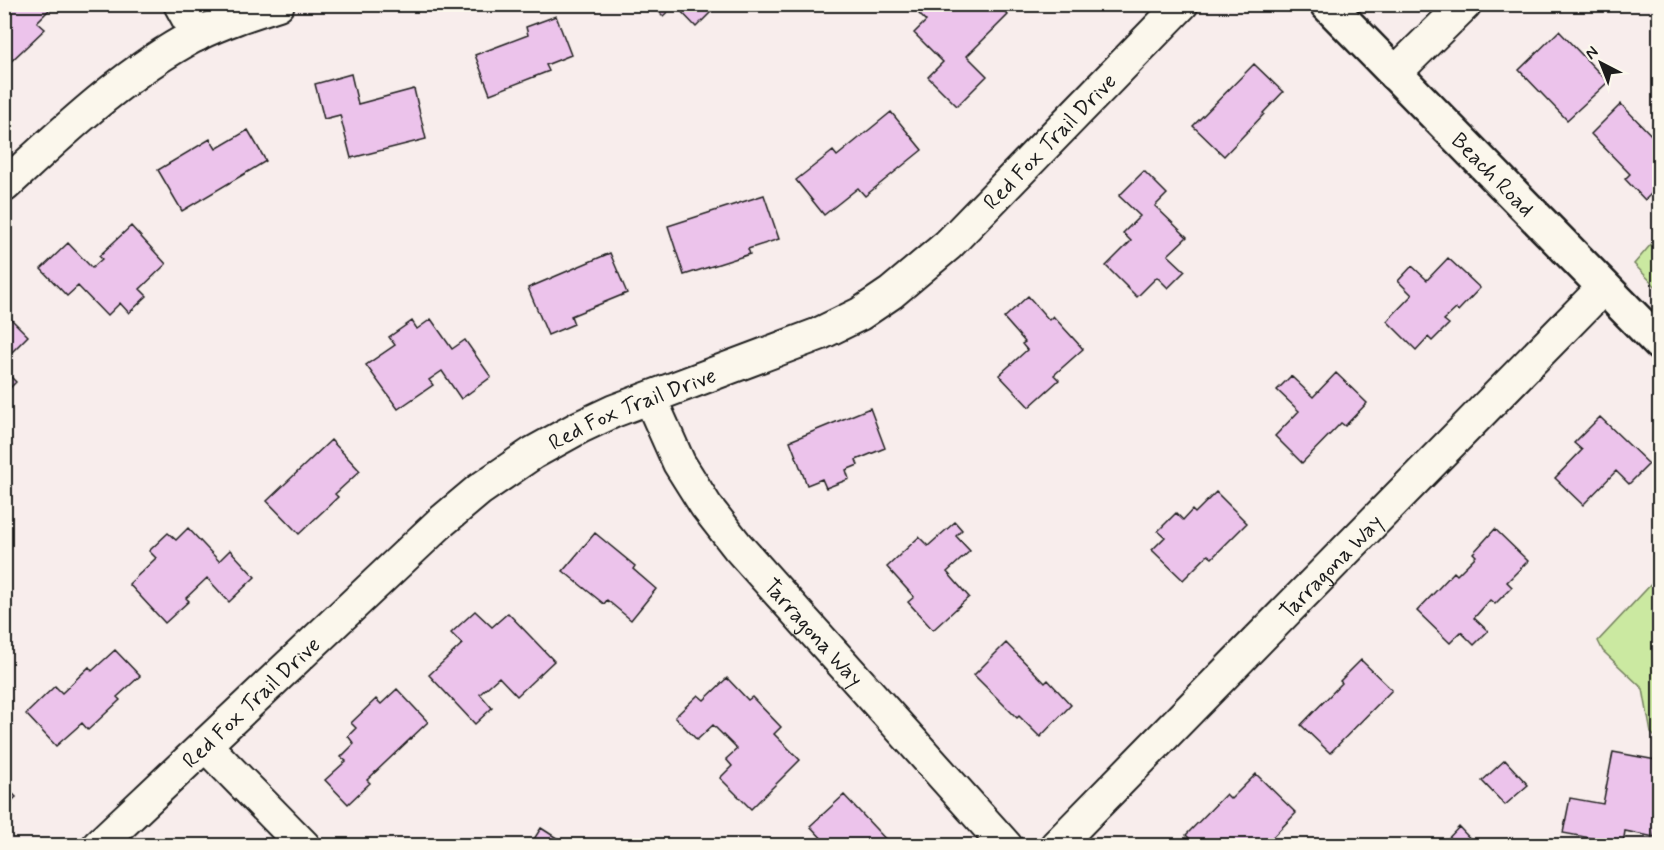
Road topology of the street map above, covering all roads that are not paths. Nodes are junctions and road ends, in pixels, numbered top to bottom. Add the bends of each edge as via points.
1 (180, 4) edge
2 (278, 4) edge
3 (1182, 4) edge
4 (1327, 4) edge
5 (1466, 4) edge
6 (197, 35) junction
7 (1394, 74) junction
8 (4, 186) edge
9 (1604, 287) junction
10 (1659, 344) edge
11 (650, 398) junction
12 (205, 745) junction
13 (98, 846) edge
14 (304, 846) edge
15 (1006, 846) edge
16 (1056, 846) edge

1 - 6 street
2 - 6 street
3 - 11 street, Red Fox Trail Drive via 948,245 891,293 819,334
4 - 7 street, Beach Road
5 - 7 street
6 - 8 street via 131,76
7 - 9 street, Beach Road
9 - 10 street, Beach Road
9 - 16 street, Tarragona Way
11 - 12 street, Red Fox Trail Drive via 571,432 479,490
11 - 15 street, Tarragona Way via 679,463 738,547
12 - 13 street, Red Fox Trail Drive
12 - 14 street

